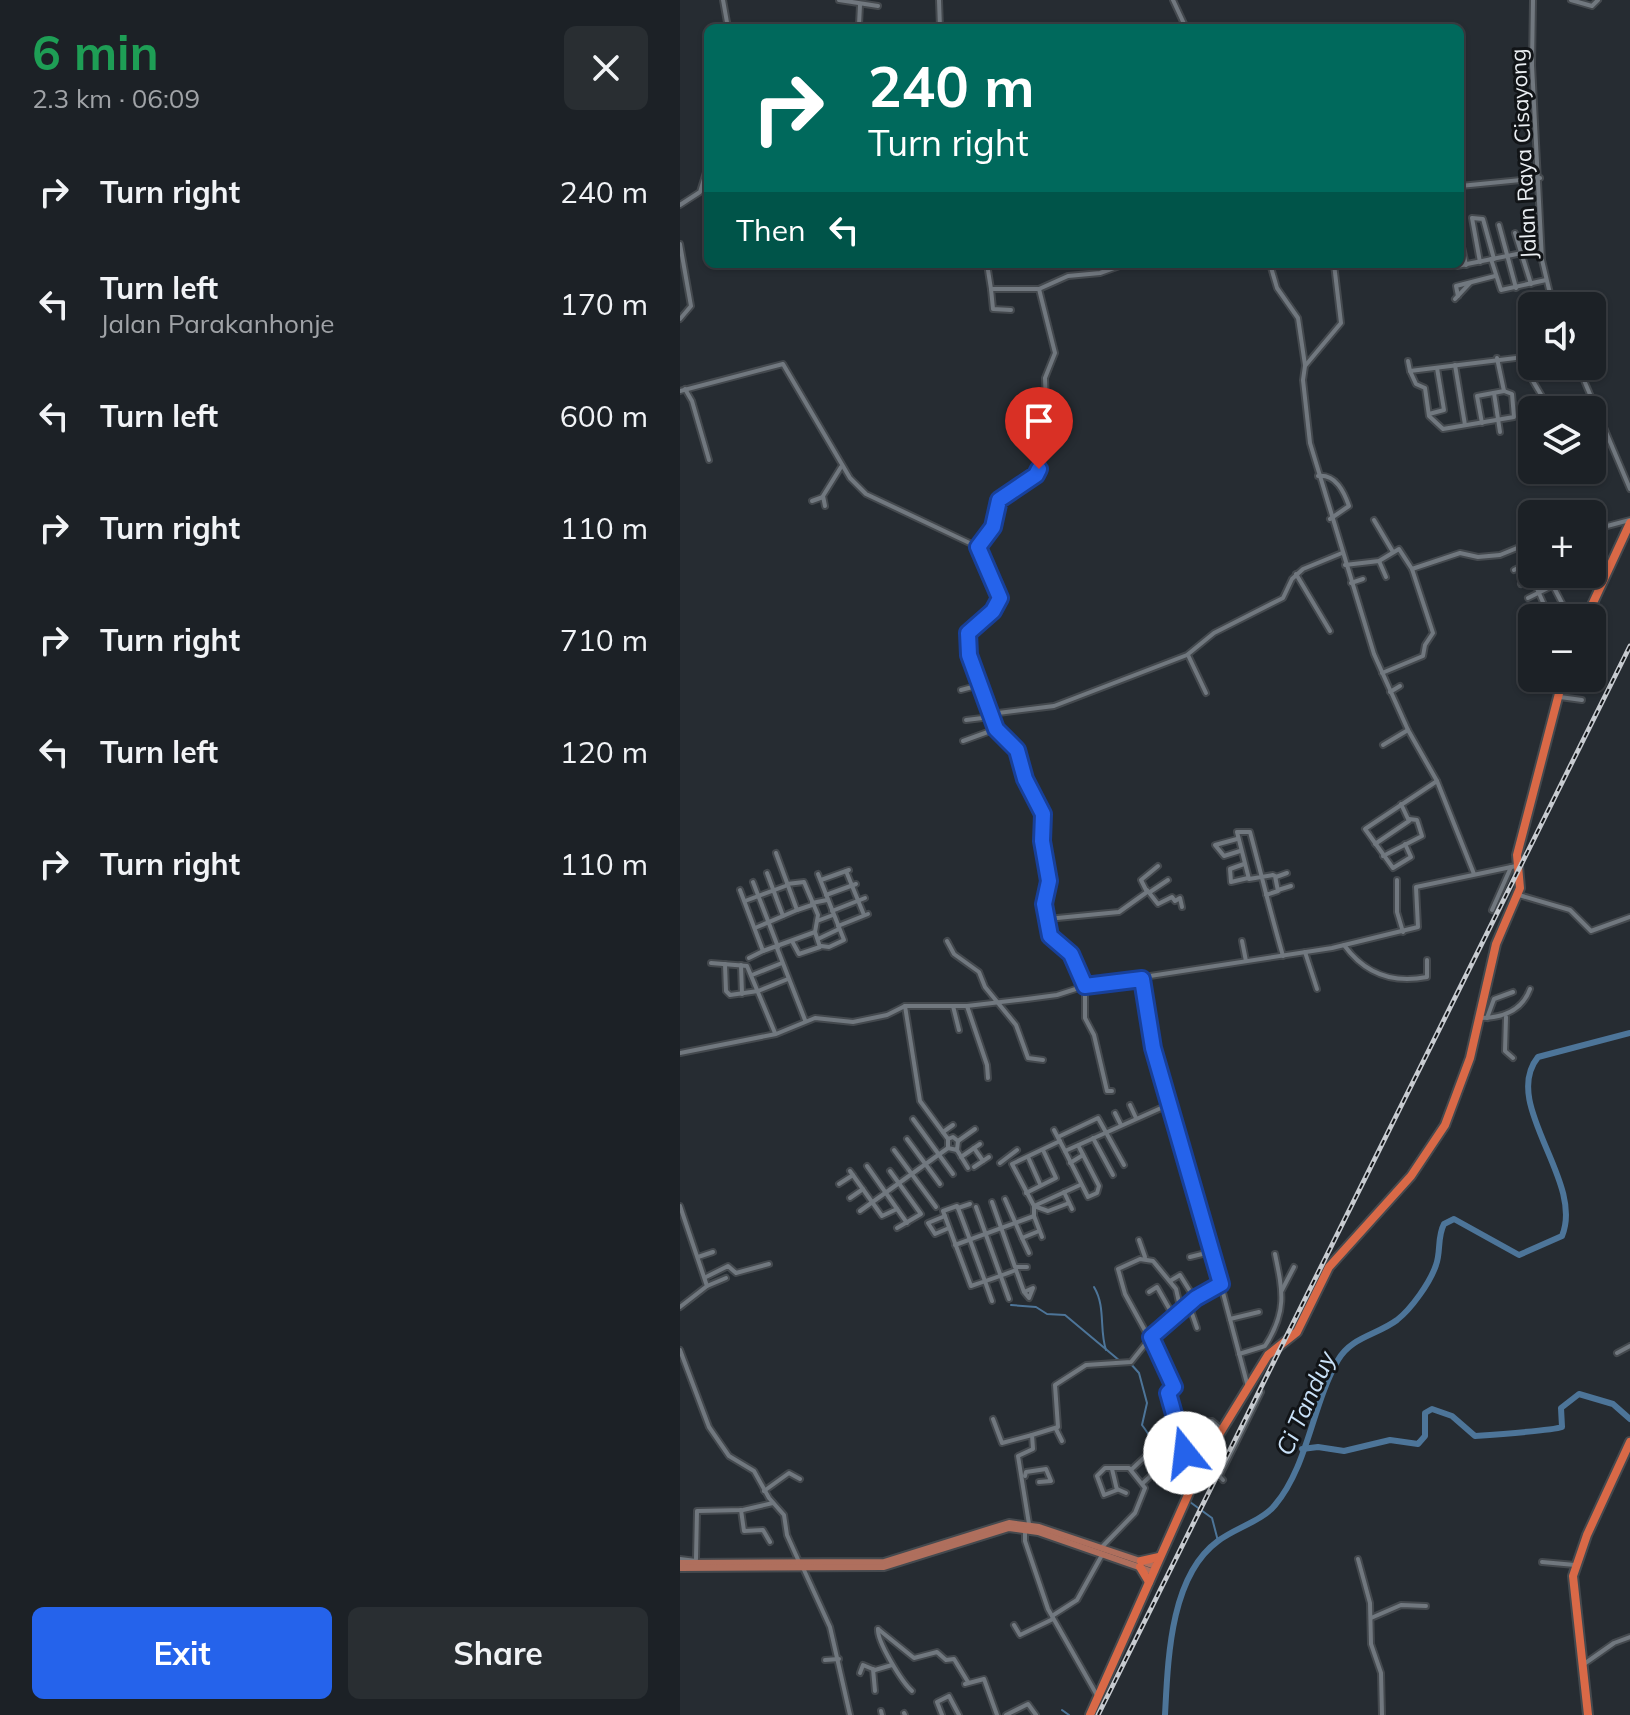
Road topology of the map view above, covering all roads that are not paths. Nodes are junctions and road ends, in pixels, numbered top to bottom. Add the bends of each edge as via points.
1 (723, 0) edge
2 (839, 0) edge
3 (939, 0) edge
4 (1173, 0) edge
5 (1533, 0) edge
6 (1571, 0) edge
7 (1598, 0) edge
8 (860, 2) edge
9 (878, 6) dead end
10 (727, 24) edge
11 (859, 24) edge
12 (940, 24) edge
13 (1184, 24) edge
14 (1540, 178) junction
15 (704, 179) edge
16 (1464, 186) edge
17 (680, 205) edge
18 (1499, 225) dead end
19 (1515, 233) dead end
20 (680, 244) edge
21 (1522, 253) junction
22 (1464, 256) edge
23 (1507, 256) junction
24 (1492, 259) junction
25 (1480, 262) junction
26 (1466, 265) joint
27 (988, 268) edge
28 (1114, 268) edge
29 (1271, 268) edge
30 (1334, 268) edge
31 (1495, 276) junction
32 (1546, 280) junction
33 (1531, 284) junction
34 (1516, 288) junction
35 (991, 289) junction
36 (1039, 289) junction
37 (1549, 292) edge
38 (1456, 298) dead end
39 (1011, 310) dead end
40 (680, 319) edge
41 (1518, 357) edge
42 (1497, 358) junction
43 (1408, 361) dead end
44 (1455, 365) junction
45 (1305, 366) junction
46 (1437, 368) junction
47 (1410, 371) junction
48 (682, 390) edge
49 (1504, 391) junction
50 (1494, 393) junction
51 (1429, 414) junction
52 (1498, 420) junction
53 (1482, 423) junction
54 (1465, 425) junction
55 (1606, 430) edge
56 (1500, 432) dead end
57 (709, 460) dead end
58 (841, 467) junction
59 (1318, 476) junction
60 (1630, 489) edge
61 (823, 497) junction
62 (812, 501) dead end
63 (825, 506) dead end
64 (1330, 519) junction
65 (1374, 520) dead end
66 (1630, 522) edge
67 (1606, 527) edge
68 (978, 547) junction
69 (1518, 548) edge
70 (1393, 552) junction
71 (1342, 553) junction
72 (1379, 561) junction
73 (1345, 565) junction
74 (1518, 568) edge
75 (1412, 569) junction
76 (1514, 570) dead end
77 (1606, 573) edge
78 (1296, 574) junction
79 (1386, 577) dead end
80 (1363, 579) dead end
81 (1351, 583) junction
82 (1536, 588) edge
83 (1549, 588) edge
84 (1539, 594) junction
85 (1528, 598) dead end
86 (1544, 604) edge
87 (1330, 631) dead end
88 (1188, 655) junction
89 (1382, 673) junction
90 (980, 685) junction
91 (1400, 686) dead end
92 (961, 690) dead end
93 (1390, 692) junction
94 (1559, 692) edge
95 (1206, 693) dead end
96 (1558, 696) junction
97 (1582, 700) dead end
98 (991, 716) junction
99 (966, 720) dead end
100 (996, 729) junction
101 (1408, 730) junction
102 (963, 741) dead end
103 (1383, 745) dead end
104 (1437, 781) junction
105 (1401, 804) junction
106 (1409, 819) junction
107 (1237, 839) junction
108 (1375, 844) junction
109 (1405, 844) junction
110 (1240, 851) junction
111 (776, 853) dead end
112 (1383, 856) junction
113 (1244, 864) junction
114 (1158, 866) dead end
115 (1514, 867) junction
116 (767, 873) dead end
117 (1287, 873) dead end
118 (818, 874) dead end
119 (1474, 874) junction
120 (1276, 877) junction
121 (1248, 878) junction
122 (1262, 878) junction
123 (1168, 880) dead end
124 (1397, 880) dead end
125 (820, 881) junction
126 (753, 882) dead end
127 (788, 884) junction
128 (854, 885) junction
129 (1291, 886) dead end
130 (740, 890) dead end
131 (774, 890) junction
132 (1278, 890) junction
133 (1148, 891) junction
134 (1266, 895) junction
135 (1517, 895) junction
136 (759, 897) junction
137 (827, 898) junction
138 (865, 898) dead end
139 (858, 901) junction
140 (745, 902) junction
141 (813, 904) junction
142 (1182, 907) dead end
143 (797, 910) junction
144 (1492, 910) dead end
145 (832, 913) junction
146 (783, 916) junction
147 (1630, 917) edge
148 (1047, 919) junction
149 (817, 921) junction
150 (769, 922) junction
151 (755, 928) junction
152 (838, 928) junction
153 (815, 932) junction
154 (1403, 932) junction
155 (818, 939) junction
156 (792, 941) junction
157 (947, 941) dead end
158 (1242, 941) dead end
159 (1344, 945) junction
160 (821, 946) junction
161 (777, 947) junction
162 (763, 951) junction
163 (1305, 952) junction
164 (1283, 956) junction
165 (749, 958) dead end
166 (1427, 960) dead end
167 (1246, 961) junction
168 (711, 963) dead end
169 (782, 963) junction
170 (725, 964) junction
171 (741, 965) junction
172 (752, 975) junction
173 (788, 979) junction
174 (1142, 979) junction
175 (1085, 986) junction
176 (1317, 989) dead end
177 (1530, 989) dead end
178 (758, 991) junction
179 (1513, 992) dead end
180 (742, 995) junction
181 (998, 1001) junction
182 (905, 1006) junction
183 (953, 1006) junction
184 (967, 1006) junction
185 (1506, 1017) junction
186 (1483, 1018) junction
187 (805, 1020) junction
188 (959, 1030) dead end
189 (776, 1034) junction
190 (680, 1053) edge
191 (1513, 1058) dead end
192 (1043, 1060) dead end
193 (988, 1078) dead end
194 (1110, 1092) dead end
195 (1170, 1104) junction
196 (1130, 1105) dead end
197 (1115, 1113) dead end
198 (1136, 1118) junction
199 (913, 1119) dead end
200 (953, 1125) dead end
201 (1121, 1125) junction
202 (975, 1129) dead end
203 (1054, 1130) dead end
204 (1108, 1131) junction
205 (943, 1132) junction
206 (1093, 1138) junction
207 (907, 1139) dead end
208 (948, 1139) junction
209 (1059, 1139) junction
210 (958, 1141) junction
211 (980, 1144) dead end
212 (1078, 1145) junction
213 (948, 1148) junction
214 (974, 1148) junction
215 (894, 1150) dead end
216 (957, 1150) junction
217 (1017, 1150) dead end
218 (1043, 1150) junction
219 (1065, 1151) junction
220 (938, 1155) junction
221 (1083, 1155) junction
222 (1008, 1156) junction
223 (961, 1157) junction
224 (989, 1157) dead end
225 (1028, 1157) junction
226 (983, 1161) junction
227 (1000, 1163) dead end
228 (1070, 1163) junction
229 (925, 1164) junction
230 (1012, 1164) junction
231 (1124, 1165) dead end
232 (867, 1166) dead end
233 (890, 1171) dead end
234 (912, 1174) junction
235 (953, 1174) dead end
236 (1064, 1175) dead end
237 (1113, 1175) dead end
238 (1056, 1178) junction
239 (899, 1183) junction
240 (839, 1184) dead end
241 (940, 1184) dead end
242 (1041, 1185) junction
243 (1080, 1185) junction
244 (863, 1189) junction
245 (1064, 1192) junction
246 (886, 1193) junction
247 (1026, 1193) junction
248 (850, 1198) dead end
249 (1005, 1199) dead end
250 (873, 1202) junction
251 (992, 1202) dead end
252 (970, 1204) dead end
253 (680, 1206) edge
254 (1034, 1206) junction
255 (936, 1207) dead end
256 (976, 1207) dead end
257 (958, 1208) junction
258 (897, 1209) junction
259 (860, 1211) dead end
260 (945, 1216) junction
261 (1034, 1216) junction
262 (907, 1223) junction
263 (1016, 1223) junction
264 (897, 1228) dead end
265 (949, 1228) junction
266 (1002, 1228) junction
267 (985, 1234) junction
268 (1022, 1238) junction
269 (970, 1239) junction
270 (1139, 1240) dead end
271 (955, 1245) junction
272 (1211, 1246) junction
273 (713, 1252) dead end
274 (1029, 1253) dead end
275 (1275, 1254) dead end
276 (698, 1257) junction
277 (1145, 1257) junction
278 (1190, 1257) dead end
279 (769, 1264) dead end
280 (1027, 1267) dead end
281 (1294, 1267) dead end
282 (1016, 1269) junction
283 (1001, 1276) junction
284 (705, 1277) junction
285 (726, 1278) dead end
286 (1169, 1280) junction
287 (985, 1281) junction
288 (1221, 1284) junction
289 (707, 1286) junction
290 (1157, 1287) junction
291 (1282, 1290) junction
292 (1024, 1292) dead end
293 (1149, 1292) dead end
294 (1009, 1299) dead end
295 (1195, 1299) junction
296 (992, 1301) dead end
297 (1189, 1305) junction
298 (680, 1307) edge
299 (1181, 1311) junction
300 (1259, 1312) dead end
301 (1174, 1317) junction
302 (1230, 1319) junction
303 (1197, 1328) dead end
304 (1151, 1337) junction
305 (1630, 1346) edge
306 (680, 1350) edge
307 (1617, 1353) dead end
308 (1239, 1354) junction
309 (1248, 1388) junction
310 (1261, 1392) dead end
311 (993, 1419) dead end
312 (1200, 1423) dead end
313 (1056, 1429) junction
314 (1222, 1430) junction
315 (1032, 1435) junction
316 (1062, 1441) dead end
317 (1630, 1442) edge
318 (1147, 1455) dead end
319 (1204, 1461) junction
320 (1159, 1468) dead end
321 (1112, 1469) junction
322 (1132, 1469) junction
323 (800, 1479) dead end
324 (1024, 1479) junction
325 (1039, 1482) dead end
326 (1143, 1483) junction
327 (1117, 1489) junction
328 (764, 1491) junction
329 (1126, 1493) dead end
330 (773, 1503) junction
331 (741, 1510) junction
332 (1028, 1527) junction
333 (770, 1542) dead end
334 (1102, 1551) junction
335 (1159, 1557) junction
336 (1358, 1559) dead end
337 (1542, 1562) dead end
338 (680, 1563) edge
339 (696, 1563) junction
340 (1141, 1564) junction
341 (1576, 1565) junction
342 (802, 1567) junction
343 (1154, 1569) junction
344 (1149, 1582) junction
345 (1426, 1606) dead end
346 (1052, 1617) junction
347 (1371, 1618) junction
348 (1014, 1625) dead end
349 (1630, 1637) edge
350 (839, 1659) junction
351 (825, 1660) dead end
352 (892, 1665) junction
353 (1582, 1665) junction
354 (872, 1670) junction
355 (860, 1671) dead end
356 (875, 1691) dead end
357 (912, 1691) dead end
358 (1099, 1698) junction
359 (850, 1715) edge
360 (942, 1715) edge
361 (959, 1715) edge
362 (997, 1715) edge
363 (1006, 1715) edge
364 (1036, 1715) edge
365 (1090, 1715) edge
366 (1382, 1715) edge
367 (1588, 1715) edge

1 - 10 street
2 - 8 street
3 - 12 street
4 - 13 street
5 - 14 street, Jalan Raya Cisayong
6 - 7 street via 1592,6
8 - 9 street
8 - 11 street
14 - 16 street
14 - 32 street, Jalan Raya Cisayong
15 - 17 street via 700,192
18 - 23 street
19 - 21 street
20 - 40 street via 691,306
21 - 23 street
21 - 33 street
22 - 26 street
23 - 24 street
23 - 34 street
24 - 25 street
24 - 25 street via 1483,219 1472,218
24 - 31 street
25 - 26 street
27 - 35 street
28 - 36 street via 1068,276
29 - 45 street via 1277,288 1298,318
30 - 45 street via 1341,323
31 - 34 street via 1501,290
31 - 38 street via 1472,282
32 - 33 street
32 - 37 street, Jalan Raya Cisayong
33 - 34 street
35 - 36 street
35 - 39 street via 993,309
36 - 68 street via 1055,353 1034,439 1038,473 999,500 993,527
41 - 42 street
42 - 44 street
42 - 49 street
43 - 47 street
44 - 46 street
44 - 54 street
45 - 59 street via 1303,389
46 - 47 street
46 - 51 street via 1444,410
47 - 51 street via 1416,384 1425,388
48 - 57 street via 692,401
48 - 58 street via 783,364
49 - 50 street
49 - 52 street via 1511,392 1516,415
50 - 52 street
50 - 53 street via 1477,396
51 - 54 street via 1443,429
52 - 53 street
52 - 56 street
53 - 54 street
55 - 60 street
58 - 61 street
58 - 68 street via 866,494
59 - 64 street
59 - 64 street via 1337,483 1349,506
61 - 62 street
61 - 63 street
64 - 71 street
65 - 70 street
66 - 67 street
66 - 77 highway
68 - 90 street via 1000,598 966,637
69 - 75 street via 1500,555 1460,553
70 - 72 street
70 - 75 street via 1401,550
71 - 73 street
71 - 78 street
72 - 73 street
72 - 79 street
73 - 81 street
74 - 76 street
75 - 89 street via 1433,633 1418,660
78 - 87 street
78 - 88 street via 1283,598 1214,633
80 - 81 street
81 - 89 street
82 - 84 street
83 - 84 street
84 - 85 street
84 - 86 street
88 - 95 street
88 - 98 street via 1054,706
89 - 93 street
90 - 92 street
90 - 98 street
91 - 93 street
93 - 101 street
94 - 96 highway
96 - 97 street
96 - 115 highway
98 - 99 street
98 - 100 street
100 - 102 street
100 - 148 street via 1017,750 1043,814
101 - 103 street
101 - 104 street
104 - 105 street
104 - 119 street
105 - 106 street
105 - 108 street via 1366,827
106 - 108 street
106 - 109 street via 1417,820 1422,835
107 - 110 street
107 - 110 street via 1215,845 1224,856
107 - 122 street via 1237,832 1250,832
108 - 112 street
109 - 112 street
109 - 112 street via 1411,857 1393,868
110 - 113 street
111 - 127 street
113 - 121 street
113 - 121 street via 1230,869 1231,882
114 - 133 street via 1141,880
115 - 119 street
115 - 135 highway via 1521,882
115 - 144 street
116 - 131 street
117 - 120 street
118 - 125 street
119 - 154 street via 1416,887 1420,924
120 - 122 street
120 - 132 street
121 - 122 street
122 - 134 street
123 - 133 street
124 - 154 street
125 - 128 street via 847,870
125 - 137 street
126 - 136 street
127 - 131 street
127 - 141 street via 802,880
127 - 143 street
128 - 137 street
128 - 139 street
129 - 132 street
130 - 140 street
131 - 136 street
131 - 146 street
132 - 134 street
133 - 142 street via 1158,904 1180,898
133 - 148 street via 1119,912
134 - 164 street
135 - 147 street via 1570,910 1591,931
135 - 186 highway via 1496,944
136 - 140 street
136 - 150 street
137 - 141 street
137 - 145 street
138 - 139 street
139 - 145 street
139 - 152 street via 866,914
140 - 151 street
141 - 143 street
141 - 149 street
143 - 146 street
145 - 149 street
145 - 152 street
146 - 150 street
148 - 175 street via 1050,936 1071,954
149 - 153 street
150 - 151 street
150 - 161 street
151 - 162 street
152 - 155 street
152 - 160 street via 842,943
153 - 155 street
153 - 156 street
154 - 159 street
155 - 160 street
156 - 160 street via 800,954
156 - 161 street
157 - 181 street via 954,954 979,972
158 - 167 street
159 - 163 street
159 - 166 street via 1359,964 1389,979 1427,977
161 - 162 street
161 - 169 street
162 - 165 street
163 - 164 street
163 - 176 street
164 - 167 street
167 - 174 street
168 - 170 street
169 - 172 street
169 - 173 street
170 - 171 street
170 - 180 street via 726,993
171 - 172 street
171 - 180 street
172 - 178 street
173 - 178 street
173 - 187 street
174 - 175 street
174 - 195 street via 1153,1048
175 - 181 street via 1057,995
175 - 194 street via 1085,1018
177 - 185 street
178 - 180 street
178 - 189 street
179 - 186 street via 1494,999
181 - 184 street
181 - 192 street via 1016,1025 1028,1058
182 - 183 street
182 - 187 street via 853,1022
182 - 205 street via 919,1098
183 - 184 street
183 - 188 street
184 - 193 street
185 - 186 street
185 - 191 street via 1505,1051
186 - 309 highway via 1456,1100 1432,1148 1334,1261 1297,1332 1268,1355
187 - 189 street
189 - 190 street
195 - 198 street
195 - 272 street
196 - 198 street
197 - 201 street
198 - 201 street
199 - 220 street
200 - 205 street
201 - 204 street
202 - 210 street
203 - 209 street
204 - 206 street
204 - 209 street via 1097,1118
204 - 231 street
205 - 208 street
206 - 212 street
206 - 237 street
207 - 229 street
208 - 210 street
208 - 213 street
209 - 218 street
209 - 219 street
210 - 216 street
211 - 214 street
212 - 219 street
212 - 221 street
213 - 216 street
213 - 220 street
214 - 223 street
214 - 226 street
215 - 234 street
216 - 223 street
217 - 222 street
218 - 225 street
218 - 238 street
219 - 228 street
220 - 229 street
220 - 235 street
221 - 228 street
221 - 243 street via 1099,1191 1087,1197
222 - 227 street
222 - 230 street
223 - 226 street via 971,1168
224 - 226 street
225 - 230 street
225 - 242 street
228 - 243 street
229 - 234 street
229 - 241 street
230 - 247 street
232 - 246 street
233 - 239 street
234 - 239 street
234 - 255 street
236 - 238 street
238 - 242 street
239 - 246 street
239 - 262 street via 921,1214
240 - 244 street via 851,1173
242 - 247 street
243 - 245 street
244 - 248 street
244 - 250 street
245 - 254 street
245 - 254 street via 1070,1206 1048,1211
246 - 250 street
246 - 258 street
247 - 254 street
249 - 263 street
250 - 258 street via 882,1216
250 - 259 street
251 - 266 street
252 - 257 street
253 - 276 street
254 - 261 street
256 - 267 street
257 - 260 street via 943,1211
257 - 269 street
258 - 262 street
260 - 265 street
260 - 265 street via 928,1223 935,1234
261 - 263 street
261 - 268 street via 1041,1234
262 - 264 street
263 - 266 street
263 - 268 street
265 - 271 street
266 - 267 street
266 - 282 street
267 - 269 street
267 - 283 street
268 - 274 street
269 - 271 street
269 - 287 street
270 - 277 street
271 - 287 street via 971,1286
272 - 278 street
272 - 288 street
273 - 276 street
275 - 291 street
276 - 284 street
277 - 286 street
277 - 304 street via 1117,1271
279 - 284 street via 744,1273 727,1267
280 - 282 street
281 - 291 street
282 - 283 street
282 - 292 street
283 - 287 street
283 - 294 street
284 - 289 street
285 - 289 street
286 - 290 street
286 - 295 street via 1179,1274
286 - 299 street
287 - 296 street
288 - 295 street
288 - 302 street
289 - 298 street
290 - 293 street
290 - 301 street
291 - 308 street via 1280,1318 1267,1343
295 - 297 street
297 - 299 street
297 - 303 street
299 - 301 street
300 - 302 street
301 - 304 street
302 - 308 street
304 - 313 street via 1130,1363 1086,1365 1058,1383
304 - 319 street via 1174,1387 1168,1393 1186,1454
305 - 307 street
306 - 328 street via 715,1437 734,1461 754,1471
308 - 309 street
309 - 314 highway
310 - 319 street via 1221,1478
311 - 315 street via 1002,1443
312 - 314 street via 1212,1421
313 - 315 street
313 - 316 street
314 - 319 highway
315 - 324 street via 1033,1449 1018,1456
317 - 341 highway
318 - 322 street
319 - 335 highway
320 - 326 street
321 - 322 street
321 - 327 street
321 - 327 street via 1099,1471 1098,1481 1104,1495
322 - 326 street
323 - 328 street via 789,1473
324 - 325 street via 1026,1472 1046,1469 1051,1481
324 - 332 street
326 - 334 street via 1135,1513
327 - 329 street
328 - 330 street
330 - 331 street
330 - 342 street via 784,1515 788,1539
331 - 333 street via 744,1531 760,1529
331 - 339 street via 697,1511
332 - 334 main road
332 - 342 main road via 996,1529 917,1559
332 - 346 street via 1025,1541
334 - 340 main road
334 - 346 street via 1077,1600
335 - 340 highway
335 - 343 highway
336 - 347 street
337 - 341 street
338 - 339 main road
339 - 342 main road
340 - 343 main road
340 - 344 highway
341 - 353 highway via 1572,1586
342 - 350 street
343 - 344 highway
344 - 358 highway
345 - 347 street via 1402,1605
346 - 348 street via 1020,1635
346 - 358 street
347 - 366 street
349 - 353 street
350 - 351 street
350 - 359 street
352 - 354 street
352 - 357 street
352 - 362 street via 878,1629 914,1658 937,1652 954,1659 966,1683 984,1679
353 - 367 highway
354 - 355 street
354 - 356 street
358 - 365 highway
360 - 361 street via 937,1702 949,1696
363 - 364 street via 1028,1704

